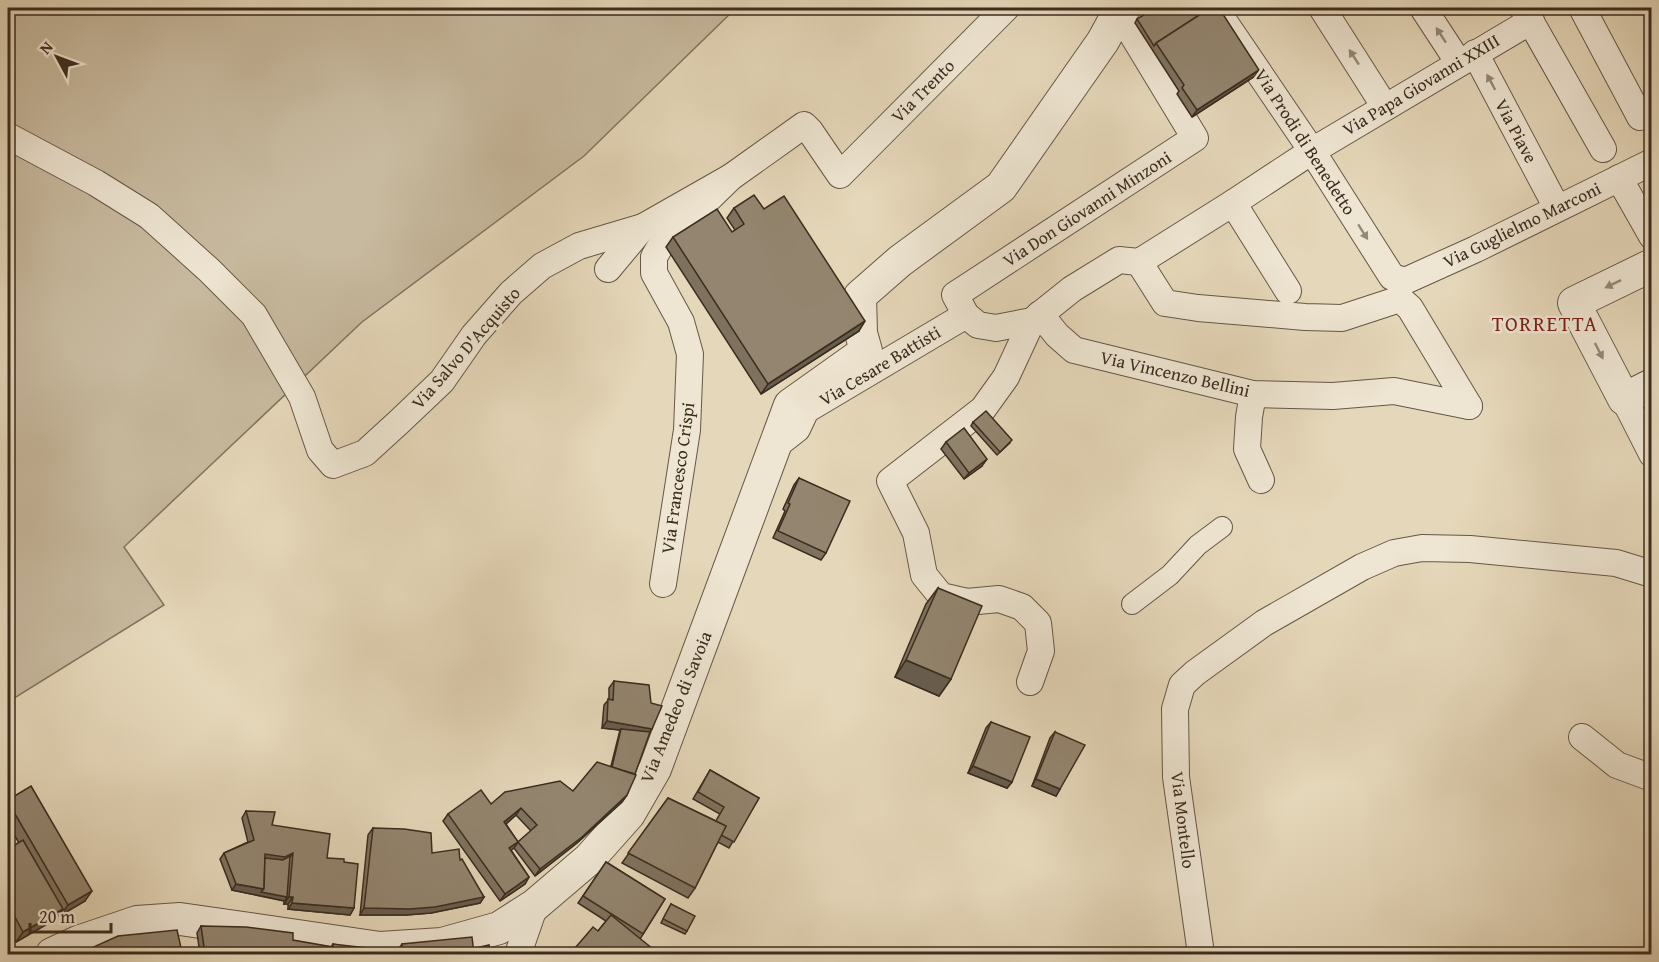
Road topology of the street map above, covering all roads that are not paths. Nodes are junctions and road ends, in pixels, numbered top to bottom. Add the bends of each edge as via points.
1 (1006, 8) edge
2 (1215, 8) edge
3 (1322, 8) edge
4 (1423, 8) edge
5 (1582, 8) edge
6 (1527, 14) edge
7 (1126, 20) edge
8 (1467, 58) junction
9 (1385, 107) junction
10 (1640, 117) dead end
11 (804, 125) joint
12 (8, 136) edge
13 (1603, 149) dead end
14 (1312, 150) junction
15 (1652, 162) edge
16 (731, 177) junction
17 (1619, 178) junction
18 (1233, 203) junction
19 (1557, 208) junction
20 (643, 226) junction
21 (1652, 236) edge
22 (1139, 261) junction
23 (1652, 265) edge
24 (608, 269) dead end
25 (1396, 288) junction
26 (1288, 291) dead end
27 (960, 305) junction
28 (1036, 318) junction
29 (1652, 385) edge
30 (1253, 394) junction
31 (1623, 399) junction
32 (1468, 406) joint
33 (774, 447) junction
34 (1652, 454) edge
35 (1261, 480) dead end
36 (1222, 527) dead end
37 (1652, 574) edge
38 (663, 584) dead end
39 (1132, 604) dead end
40 (1030, 682) dead end
41 (1582, 737) dead end
42 (1652, 778) edge
43 (535, 905) junction
44 (52, 954) edge
45 (518, 954) edge
46 (1200, 954) edge

1 - 11 street, Via Trento via 840,176
2 - 14 street, Via Prodi di Benedetto
9 -> 3 street
8 -> 4 street, Via Piave
5 - 10 street
6 - 8 street, Via Papa Giovanni XXIII
6 - 13 street
7 - 27 street, Via Don Giovanni Minzoni via 1195,138
7 - 33 street, Via Amedeo di Savoia via 1001,187 900,261 860,296 861,333 866,351 790,405
8 - 9 street, Via Papa Giovanni XXIII
19 -> 8 street, Via Piave
9 - 14 street, Via Papa Giovanni XXIII
11 - 16 street, Via Francesco Crispi
12 - 20 street, Via Salvo D'Acquisto via 149,216 254,315 302,397 320,450 333,465 365,453 400,422 442,381 511,292 542,266 579,246
14 - 18 street, Via Papa Giovanni XXIII
14 -> 25 street, Via Prodi di Benedetto
15 - 17 street, Via Guglielmo Marconi
16 - 20 street
16 - 38 street, Via Francesco Crispi via 661,245 654,257 654,273 681,322 690,354 687,430
17 - 19 street, Via Guglielmo Marconi
17 - 21 street
18 - 22 street, Via Papa Giovanni XXIII
18 - 26 street
19 - 25 street, Via Guglielmo Marconi
20 - 24 street
22 - 25 street, Via Guglielmo Marconi via 1165,303 1198,308 1342,318
22 - 28 street via 1119,260 1072,289
23 -> 31 street via 1574,303
25 - 32 street, Via Prodi di Benedetto
27 - 28 street via 978,325 996,328
27 - 33 street, Via Cesare Battisti via 806,410 796,429
28 - 30 street, Via Vincenzo Bellini via 1074,350
28 - 40 street via 1006,377 983,409 890,481 916,533 924,575 941,596 967,602 999,599 1022,606 1038,623 1041,651
29 - 31 street
30 - 32 street, Via Vincenzo Bellini via 1333,396 1394,391
30 - 35 street via 1247,449
31 - 34 street
33 - 43 street, Via Amedeo di Savoia via 655,770 630,814 589,859
36 - 39 street
37 - 46 street, Via Montello via 1616,563 1470,549 1422,548 1394,553 1264,623 1195,673 1182,685 1175,709 1176,777
41 - 42 street via 1617,765
43 - 44 street, Via Amedeo di Savoia via 499,928 442,944 380,948 180,919 137,922
43 - 45 street

